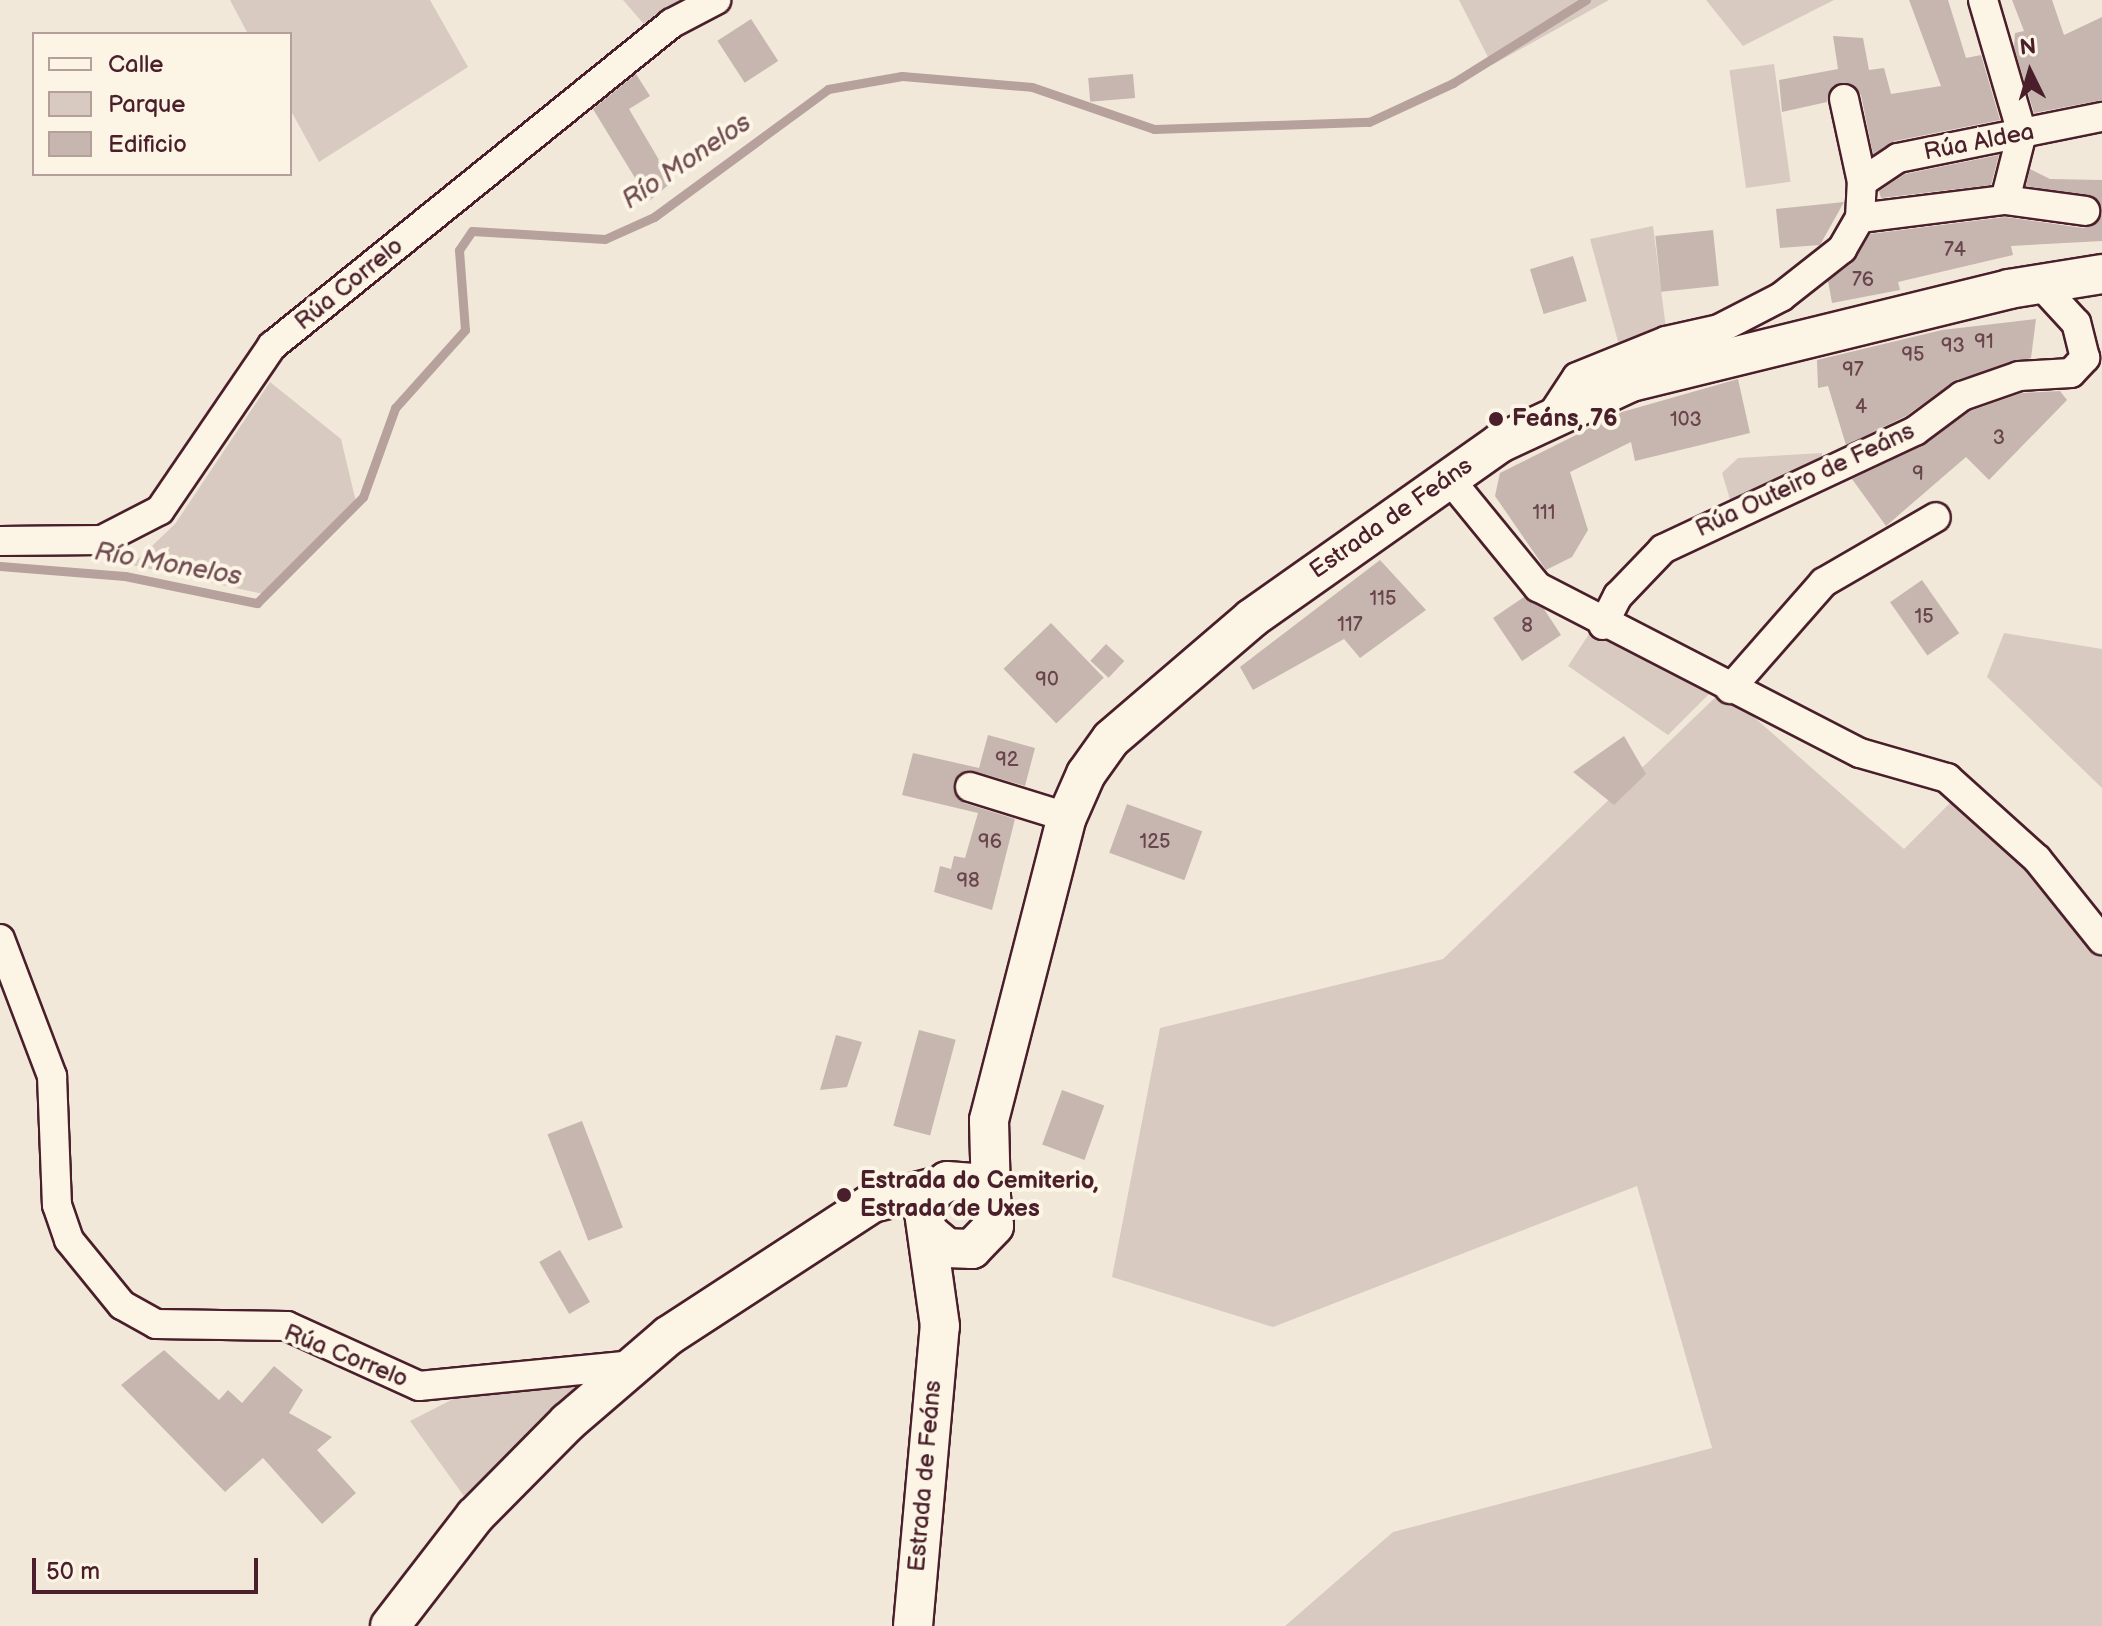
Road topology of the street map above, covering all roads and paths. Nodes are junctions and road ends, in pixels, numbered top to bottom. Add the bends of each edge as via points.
1 (716, 0) edge
2 (1983, 0) edge
3 (1844, 99) dead end
4 (2102, 117) edge
5 (2022, 133) junction
6 (1862, 182) junction
7 (2005, 200) junction
8 (2085, 211) dead end
9 (1860, 218) junction
10 (2102, 274) edge
11 (2040, 284) junction
12 (1552, 415) junction
13 (1447, 476) junction
14 (1936, 517) dead end
15 (0, 541) edge
16 (1603, 625) junction
17 (1730, 689) junction
18 (970, 787) dead end
19 (1067, 817) junction
20 (0, 939) edge
21 (2102, 940) edge
22 (989, 1120) junction
23 (991, 1197) junction
24 (934, 1205) junction
25 (983, 1242) junction
26 (940, 1326) junction
27 (634, 1365) junction
28 (390, 1626) edge
29 (913, 1626) edge

1 - 15 street, Rúa Correlo via 672,23 272,346 160,510 102,540
2 - 5 street
3 - 6 street
4 - 5 street, Rúa Aldea
5 - 6 street, Rúa Aldea via 1898,158
5 - 7 street
6 - 9 street
7 - 8 street
7 - 9 street
9 - 12 street via 1842,249 1781,297 1719,329 1666,341 1577,377
10 - 11 street, Estrada de Feáns
11 - 12 street, Estrada de Feáns via 1631,382
11 - 16 street, Rúa Outeiro de Feáns via 2076,323 2085,358 2071,373 2019,376 1962,396 1915,431 1675,542 1618,596
12 - 13 street, Estrada de Feáns
13 - 16 street via 1538,587
13 - 19 street, Estrada de Feáns via 1252,618 1111,739
14 - 17 street via 1824,582
16 - 17 street
17 - 21 street via 1860,753 1947,778 2037,859
18 - 19 street
19 - 22 street, Estrada de Feáns
20 - 27 street, Rúa Correlo via 52,1076 57,1205 69,1240 122,1305 156,1324 287,1326 419,1386
22 - 23 street, Estrada de Feáns
22 - 24 street, Estrada de Feáns
23 - 24 street via 977,1183
23 - 25 street, Estrada de Feáns via 994,1226
24 - 25 street via 959,1251
24 - 26 street, Estrada de Feáns
24 - 27 street via 830,1232 668,1336
25 - 26 street, Estrada de Feáns
26 - 29 street, Estrada de Feáns
27 - 28 street via 475,1516

